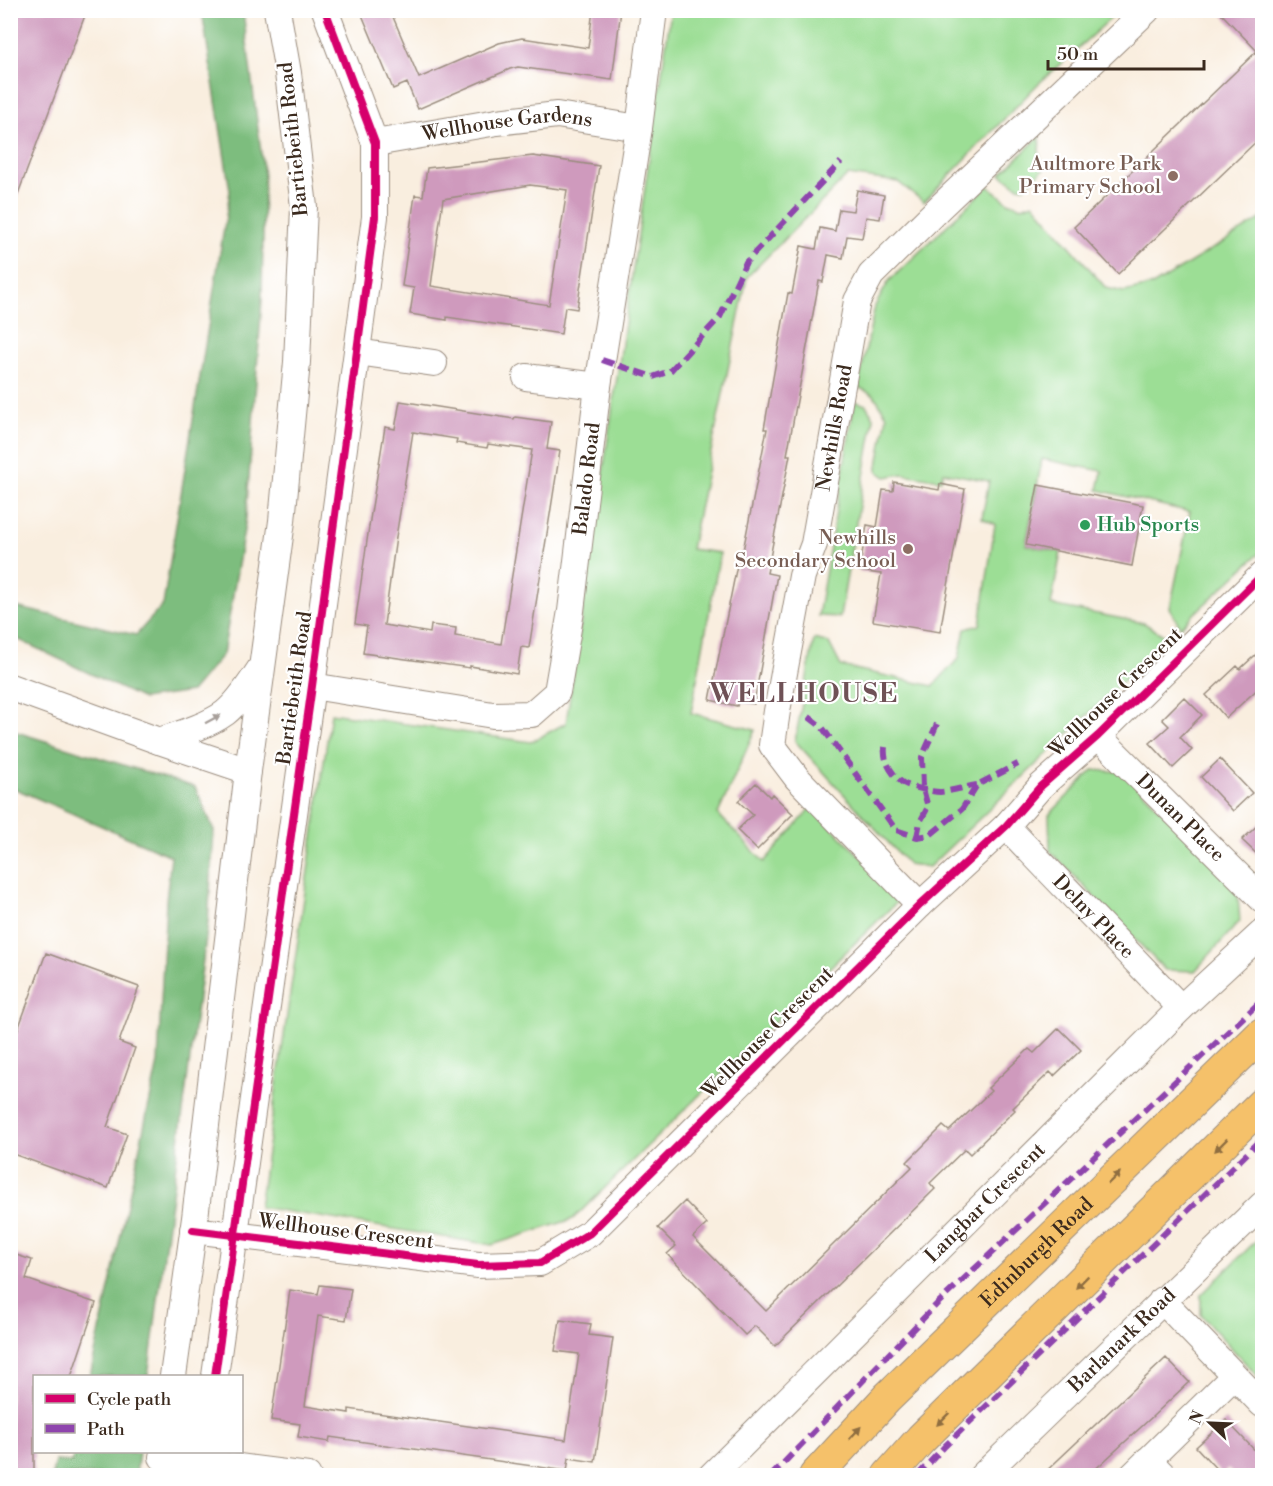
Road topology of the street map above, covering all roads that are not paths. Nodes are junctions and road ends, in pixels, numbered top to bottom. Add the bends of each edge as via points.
1 (277, 10) edge
2 (325, 10) edge
3 (654, 10) edge
4 (1147, 10) edge
5 (639, 128) junction
6 (375, 143) junction
7 (357, 352) junction
8 (434, 363) dead end
9 (526, 377) dead end
10 (598, 386) junction
11 (1263, 575) edge
12 (263, 666) junction
13 (312, 686) junction
14 (10, 687) edge
15 (1098, 736) junction
16 (159, 741) junction
17 (248, 771) junction
18 (1006, 826) junction
19 (1263, 899) edge
20 (920, 905) junction
21 (1263, 933) edge
22 (1181, 1008) junction
23 (1263, 1034) edge
24 (1263, 1104) edge
25 (1263, 1205) edge
26 (193, 1230) junction
27 (234, 1234) junction
28 (1162, 1300) junction
29 (173, 1375) edge
30 (215, 1375) edge
31 (1234, 1376) junction
32 (1263, 1404) edge
33 (161, 1462) edge
34 (204, 1463) edge
35 (1148, 1470) edge
36 (308, 1476) edge
37 (711, 1476) edge
38 (815, 1476) edge
39 (888, 1476) edge
40 (982, 1476) edge

1 - 12 street, Bartiebeith Road via 304,207 297,362
2 - 6 street, Bartiebeith Road
3 - 5 street, Balado Road
4 - 20 street, Newhills Road via 871,274 857,301 814,544 802,576 772,745 797,778
5 - 6 street, Wellhouse Gardens via 557,115
5 - 10 street, Balado Road
6 - 7 street, Bartiebeith Road via 375,216
7 - 8 street
7 - 13 street, Bartiebeith Road
9 - 10 street
10 - 13 street, Balado Road via 571,611 557,692 532,714 493,715
11 - 15 street, Wellhouse Crescent
16 -> 12 street via 225,713
12 - 17 street, Bartiebeith Road
13 - 27 street, Bartiebeith Road
14 - 16 street
15 - 18 street, Wellhouse Crescent via 1041,786
15 - 19 street, Dunan Place
16 - 17 street
17 - 26 street, Bartiebeith Road
18 - 20 street, Wellhouse Crescent
18 - 22 street, Delny Place
20 - 27 street, Wellhouse Crescent via 590,1233 540,1263 478,1265
21 - 22 street, Langbar Crescent
22 - 37 street, Langbar Crescent
38 -> 23 main road, Edinburgh Road via 887,1398
24 -> 39 main road via 921,1439
25 - 28 street, Barlanark Road
26 - 27 street, Wellhouse Crescent
26 - 29 street, Bartiebeith Road
27 - 30 street, Bartiebeith Road
28 - 31 street
28 - 40 street, Barlanark Road
31 - 32 street
31 - 35 street
33 - 34 street
34 - 36 street

